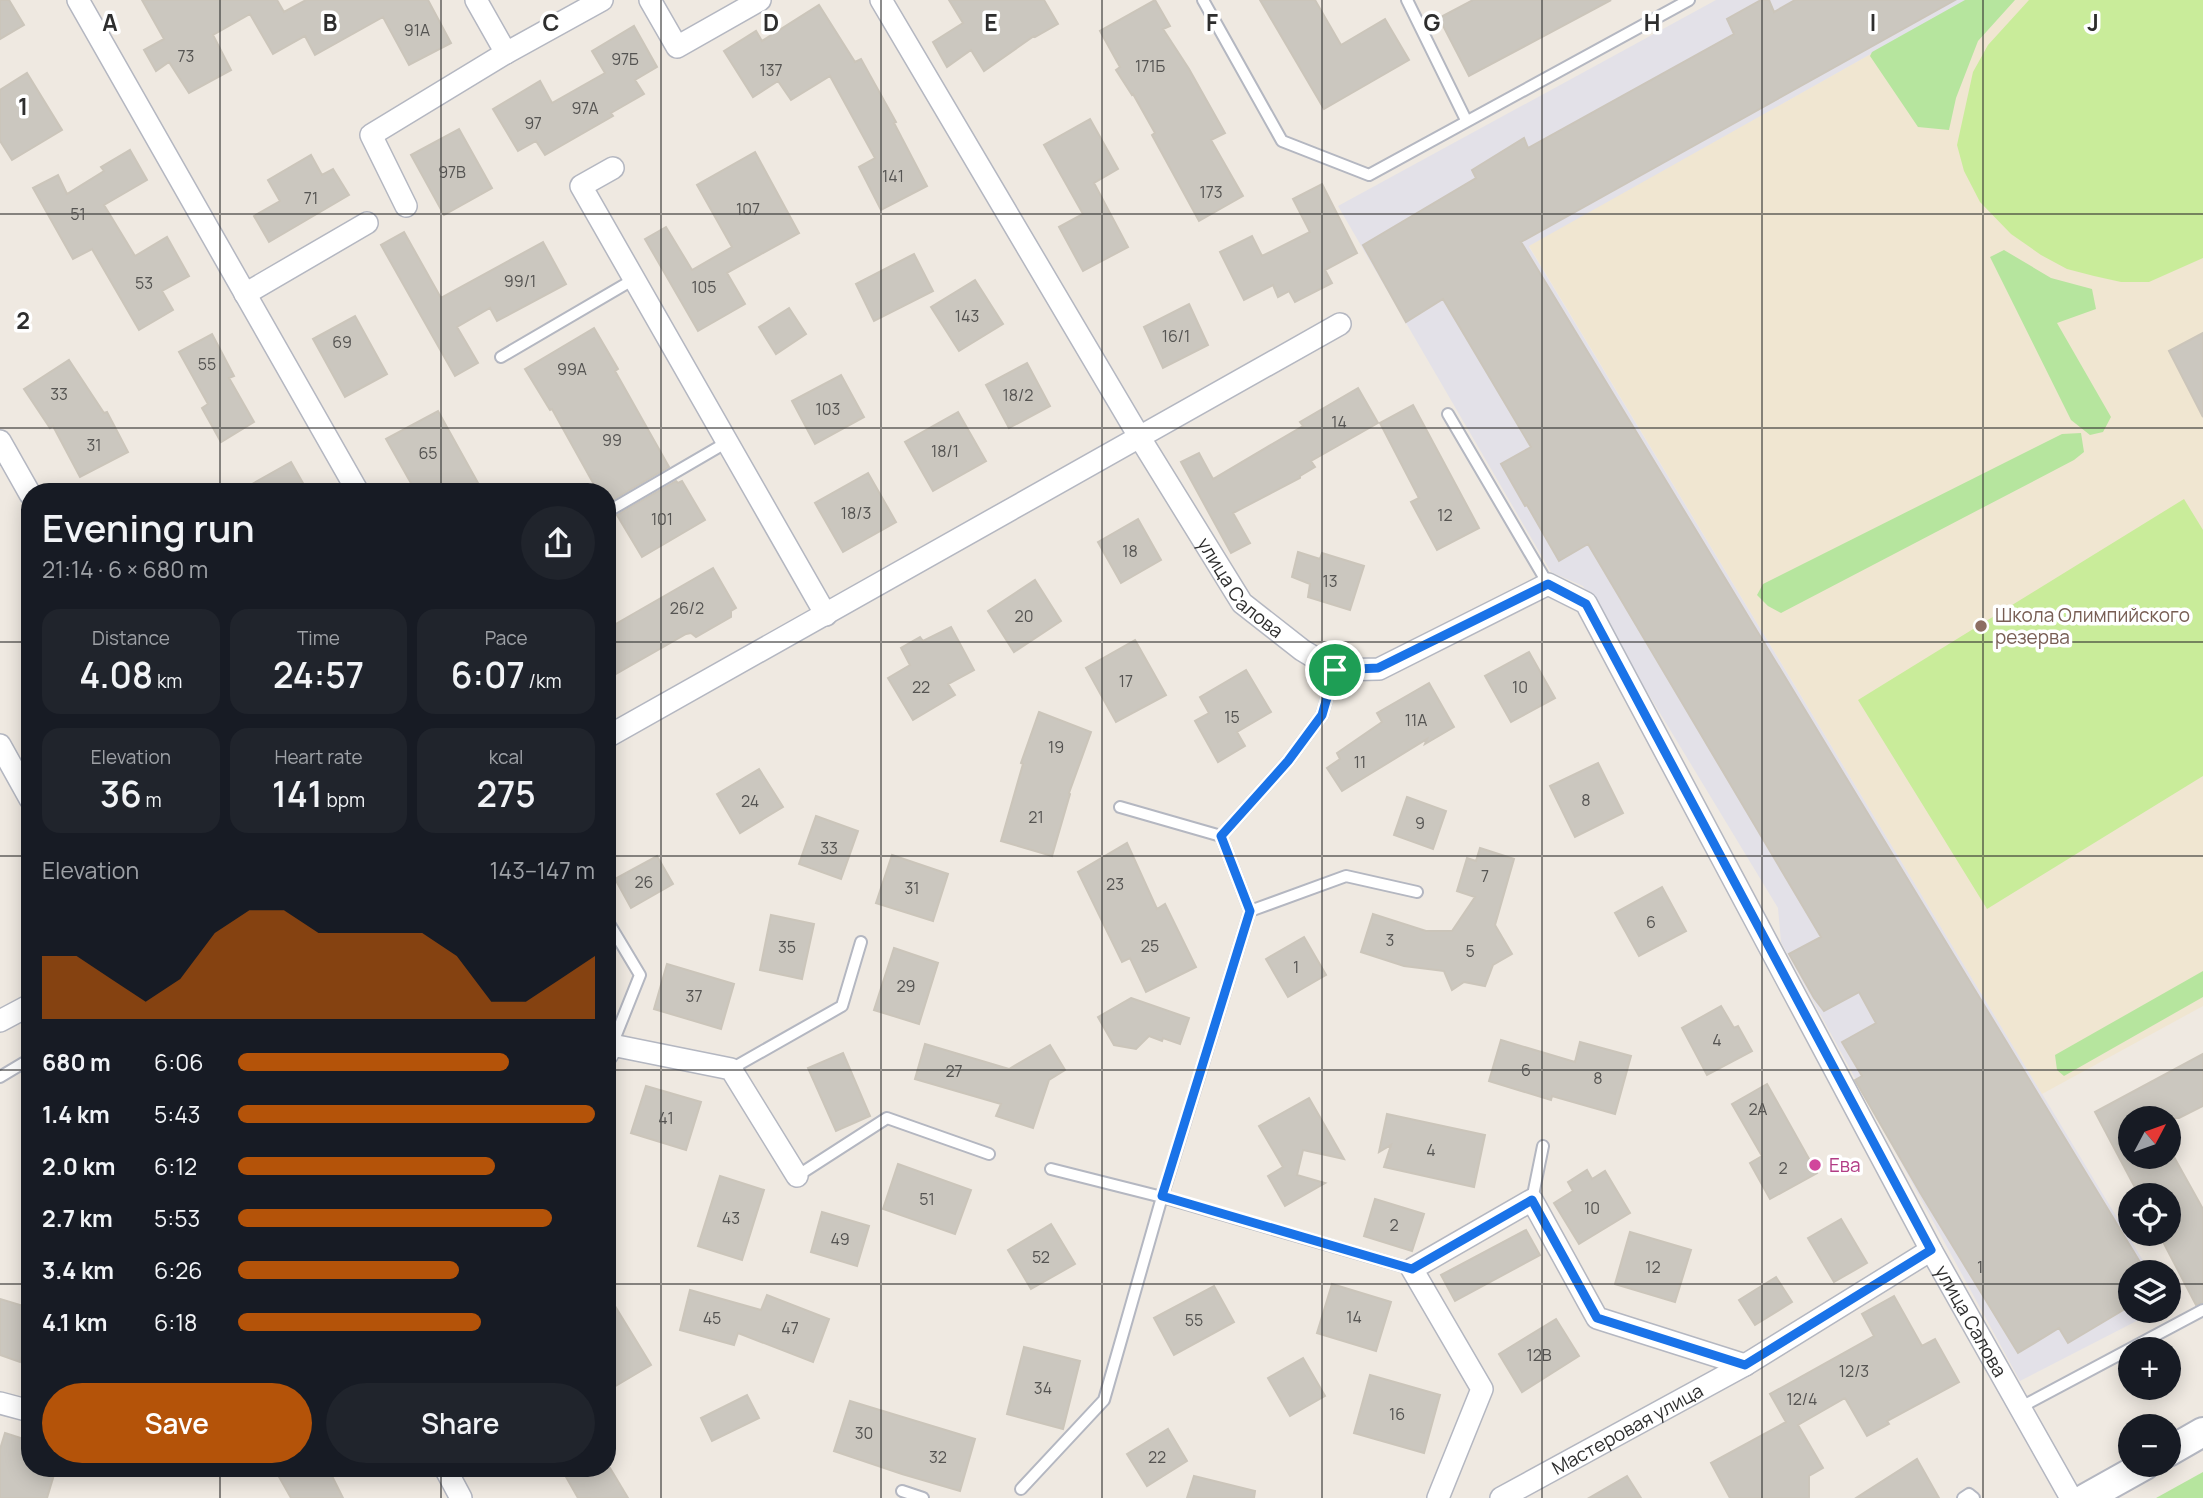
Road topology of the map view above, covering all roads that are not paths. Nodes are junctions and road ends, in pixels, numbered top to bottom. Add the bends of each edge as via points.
1 (78, 0) edge
2 (476, 0) edge
3 (601, 0) edge
4 (650, 0) edge
5 (760, 0) edge
6 (881, 0) edge
7 (1203, 0) edge
8 (1407, 0) edge
9 (1689, 0) edge
10 (506, 53) junction
11 (1466, 120) junction
12 (613, 168) dead end
13 (406, 205) dead end
14 (367, 223) dead end
15 (636, 278) junction
16 (245, 293) junction
17 (1340, 324) dead end
18 (500, 357) dead end
19 (1448, 414) dead end
20 (1140, 438) junction
21 (0, 441) edge
22 (729, 441) junction
23 (24, 483) edge
24 (353, 483) edge
25 (616, 507) edge
26 (1548, 584) junction
27 (826, 615) junction
28 (1335, 670) junction
29 (616, 732) edge
30 (0, 745) edge
31 (21, 783) edge
32 (1120, 807) dead end
33 (1221, 836) junction
34 (1417, 892) dead end
35 (1250, 911) junction
36 (616, 935) edge
37 (861, 942) dead end
38 (21, 1010) edge
39 (0, 1021) edge
40 (616, 1033) edge
41 (616, 1051) edge
42 (21, 1064) edge
43 (731, 1069) junction
44 (0, 1077) edge
45 (1543, 1146) dead end
46 (989, 1154) dead end
47 (1051, 1170) dead end
48 (797, 1175) joint
49 (1162, 1196) junction
50 (1532, 1200) junction
51 (1931, 1250) junction
52 (1412, 1269) junction
53 (2203, 1310) edge
54 (1745, 1365) junction
55 (0, 1403) edge
56 (2021, 1407) junction
57 (21, 1408) edge
58 (2203, 1432) edge
59 (2181, 1445) edge
60 (450, 1477) edge
61 (2124, 1477) edge
62 (1021, 1489) dead end
63 (902, 1491) dead end
64 (461, 1498) edge
65 (923, 1498) edge
66 (1438, 1498) edge
67 (1501, 1498) edge
68 (1964, 1498) edge
69 (1974, 1498) edge
70 (2071, 1498) edge
71 (2086, 1498) edge

1 - 16 street
2 - 10 street
3 - 10 street
4 - 5 street via 677,47
6 - 20 street, улица Салова
7 - 11 lane via 1283,141 1369,174
8 - 11 lane
9 - 11 lane
10 - 13 street via 371,135
12 - 15 street via 581,186
14 - 16 street
15 - 18 lane
15 - 22 street
16 - 24 street
17 - 20 street
19 - 26 lane
20 - 27 street
20 - 28 street, улица Салова via 1242,603
21 - 23 street
22 - 25 lane
22 - 27 street
26 - 28 street via 1378,668
26 - 51 street, улица Салова via 1586,604
27 - 29 street
28 - 33 lane via 1322,715
30 - 31 street
32 - 33 lane
33 - 35 lane
34 - 35 lane via 1346,876
35 - 49 lane
36 - 40 lane via 640,975
37 - 43 lane via 842,1006
38 - 39 street
41 - 43 street
42 - 44 lane
43 - 48 street
45 - 50 lane
46 - 48 lane via 887,1118
47 - 49 lane
49 - 52 lane
49 - 62 lane via 1104,1400
50 - 52 street
50 - 54 street via 1597,1318
51 - 54 street, Мастеровая улица
51 - 56 street, улица Салова
52 - 66 street via 1482,1389
53 - 56 lane
54 - 67 street, Мастеровая улица
55 - 57 street
56 - 70 street, улица Салова
58 - 59 main road
60 - 64 street
61 - 71 main road
63 - 65 lane
68 - 69 lane via 1969,1494

